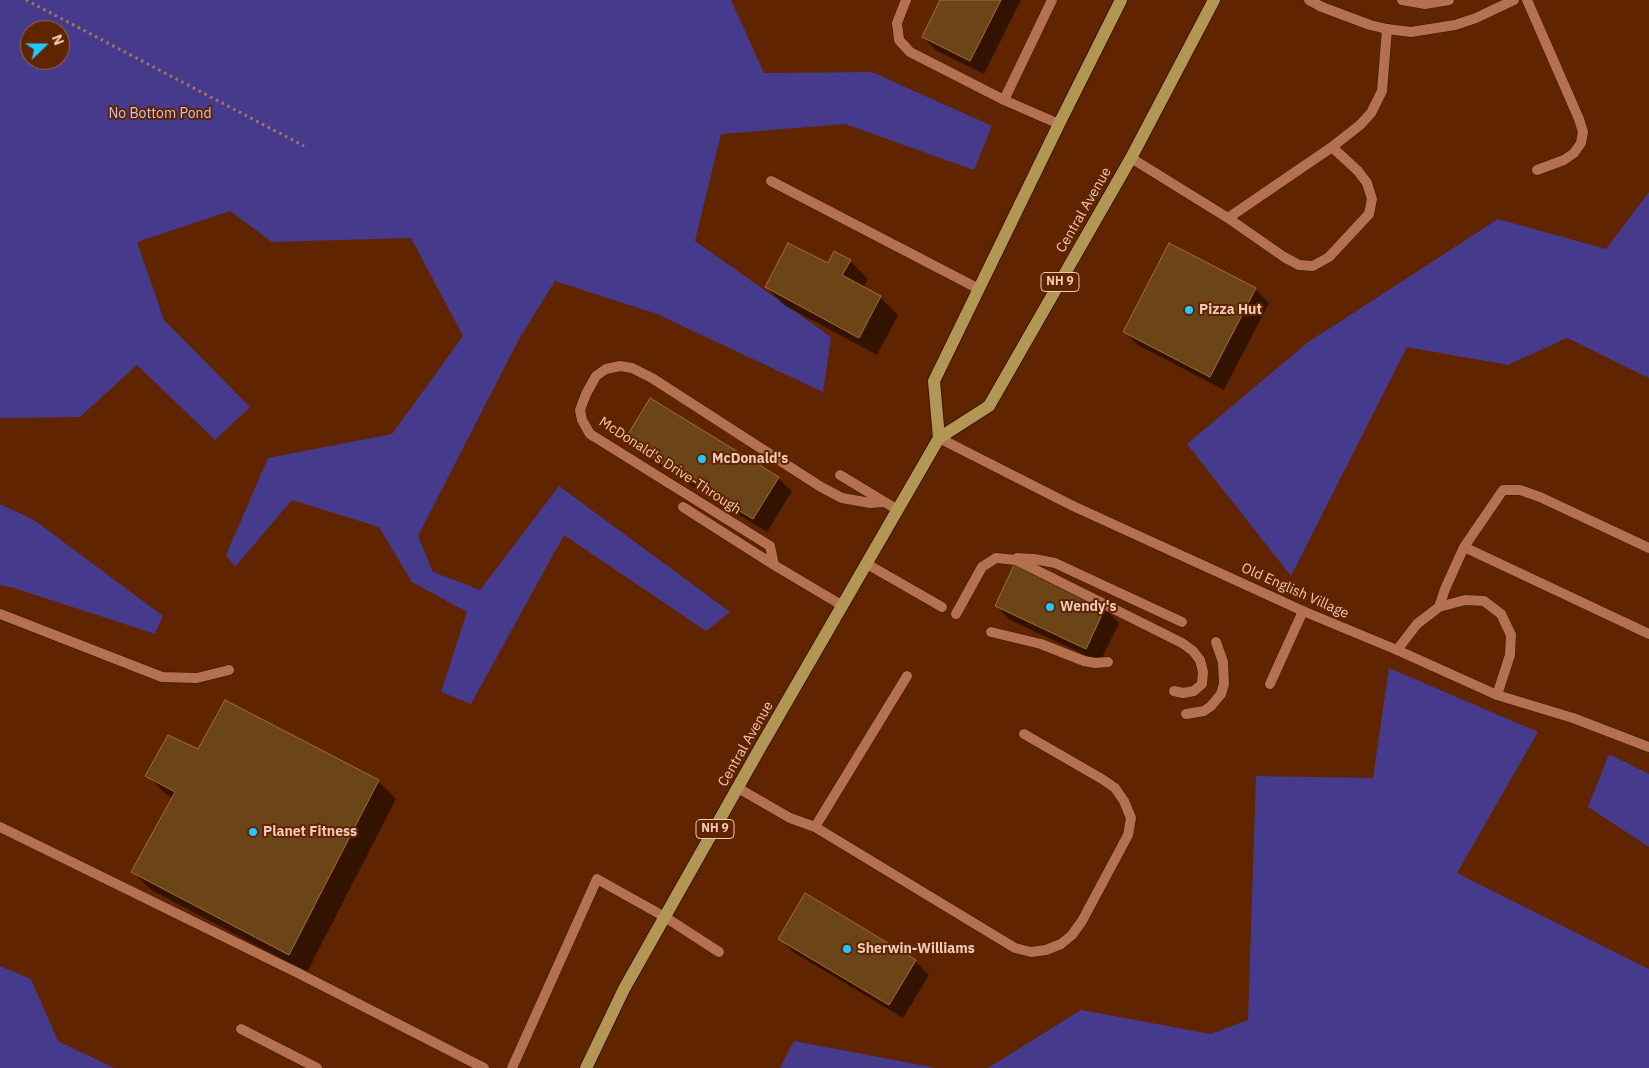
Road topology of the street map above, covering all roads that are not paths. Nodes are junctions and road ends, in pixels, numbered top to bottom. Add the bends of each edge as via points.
1 (906, 0) edge
2 (1052, 0) edge
3 (1121, 0) edge
4 (1214, 0) edge
5 (1309, 0) edge
6 (1402, 0) edge
7 (1449, 0) edge
8 (1514, 0) edge
9 (1528, 0) edge
10 (1387, 29) junction
11 (1004, 100) junction
12 (1058, 124) junction
13 (1332, 147) junction
14 (1132, 158) junction
15 (1537, 170) dead end
16 (771, 181) dead end
17 (1228, 218) junction
18 (979, 289) junction
19 (938, 438) junction
20 (840, 475) dead end
21 (884, 502) junction
22 (683, 507) dead end
23 (898, 510) junction
24 (1464, 547) junction
25 (1649, 548) edge
26 (1006, 558) junction
27 (867, 564) junction
28 (774, 565) junction
29 (843, 606) junction
30 (942, 607) dead end
31 (1439, 607) junction
32 (1303, 612) junction
33 (0, 614) edge
34 (956, 614) dead end
35 (1182, 622) dead end
36 (991, 632) dead end
37 (1649, 634) edge
38 (1216, 642) dead end
39 (1397, 650) junction
40 (1108, 662) dead end
41 (229, 670) dead end
42 (908, 676) dead end
43 (1270, 684) dead end
44 (1174, 691) dead end
45 (1497, 695) junction
46 (1186, 714) dead end
47 (1024, 734) dead end
48 (1649, 747) edge
49 (738, 788) junction
50 (0, 827) edge
51 (815, 827) junction
52 (665, 917) junction
53 (719, 952) dead end
54 (241, 1029) dead end
55 (317, 1068) edge
56 (484, 1068) edge
57 (512, 1068) edge
58 (586, 1068) edge

1 - 11 street via 896,23 899,40 910,52
2 - 11 street
3 - 12 main road
4 - 14 main road, Central Avenue / NH 9
5 - 10 street via 1344,16
6 - 7 street via 1425,4
8 - 10 street via 1455,25 1410,32
9 - 15 street via 1583,132 1574,153
10 - 13 street via 1382,91 1360,125
11 - 12 street
12 - 18 main road
13 - 17 street
13 - 17 street via 1367,183 1372,199 1369,214 1329,257 1313,266 1299,265
14 - 17 street
14 - 19 main road, Central Avenue / NH 9 via 989,406
16 - 18 street
18 - 19 main road via 934,381
19 - 23 main road, Central Avenue / NH 9
19 - 32 street, Old English Village via 1073,506
20 - 21 street
21 - 23 street
21 - 28 street, McDonald's Drive-Through via 842,498 821,487 632,368 606,369 596,376 580,410 590,434 770,546
22 - 28 street
23 - 27 main road, Central Avenue / NH 9
24 - 25 street via 1503,490 1520,490
24 - 31 street
24 - 37 street
26 - 34 street via 996,558 982,567
26 - 35 street via 1055,563
26 - 44 street via 1044,573 1193,651 1200,660 1202,684 1194,691
27 - 29 main road, Central Avenue / NH 9
27 - 30 street
28 - 29 street
29 - 49 main road, Central Avenue / NH 9
31 - 39 street via 1417,624
31 - 45 street via 1465,600 1484,601 1501,614 1511,635 1510,655
32 - 39 street, Old English Village
32 - 43 street
33 - 41 street via 162,677 197,678
36 - 40 street via 1041,644 1084,662
38 - 46 street via 1223,662 1221,694 1204,711
39 - 45 street, Old English Village
42 - 51 street
45 - 48 street, Old English Village via 1573,718
47 - 51 street via 1115,788 1131,818 1128,835 1082,921 1061,944 1031,952 1015,948
49 - 51 street via 790,818
49 - 52 main road, Central Avenue / NH 9
50 - 56 street
52 - 53 street
52 - 57 street via 597,879
52 - 58 main road, Central Avenue / NH 9 via 624,989
54 - 55 street

